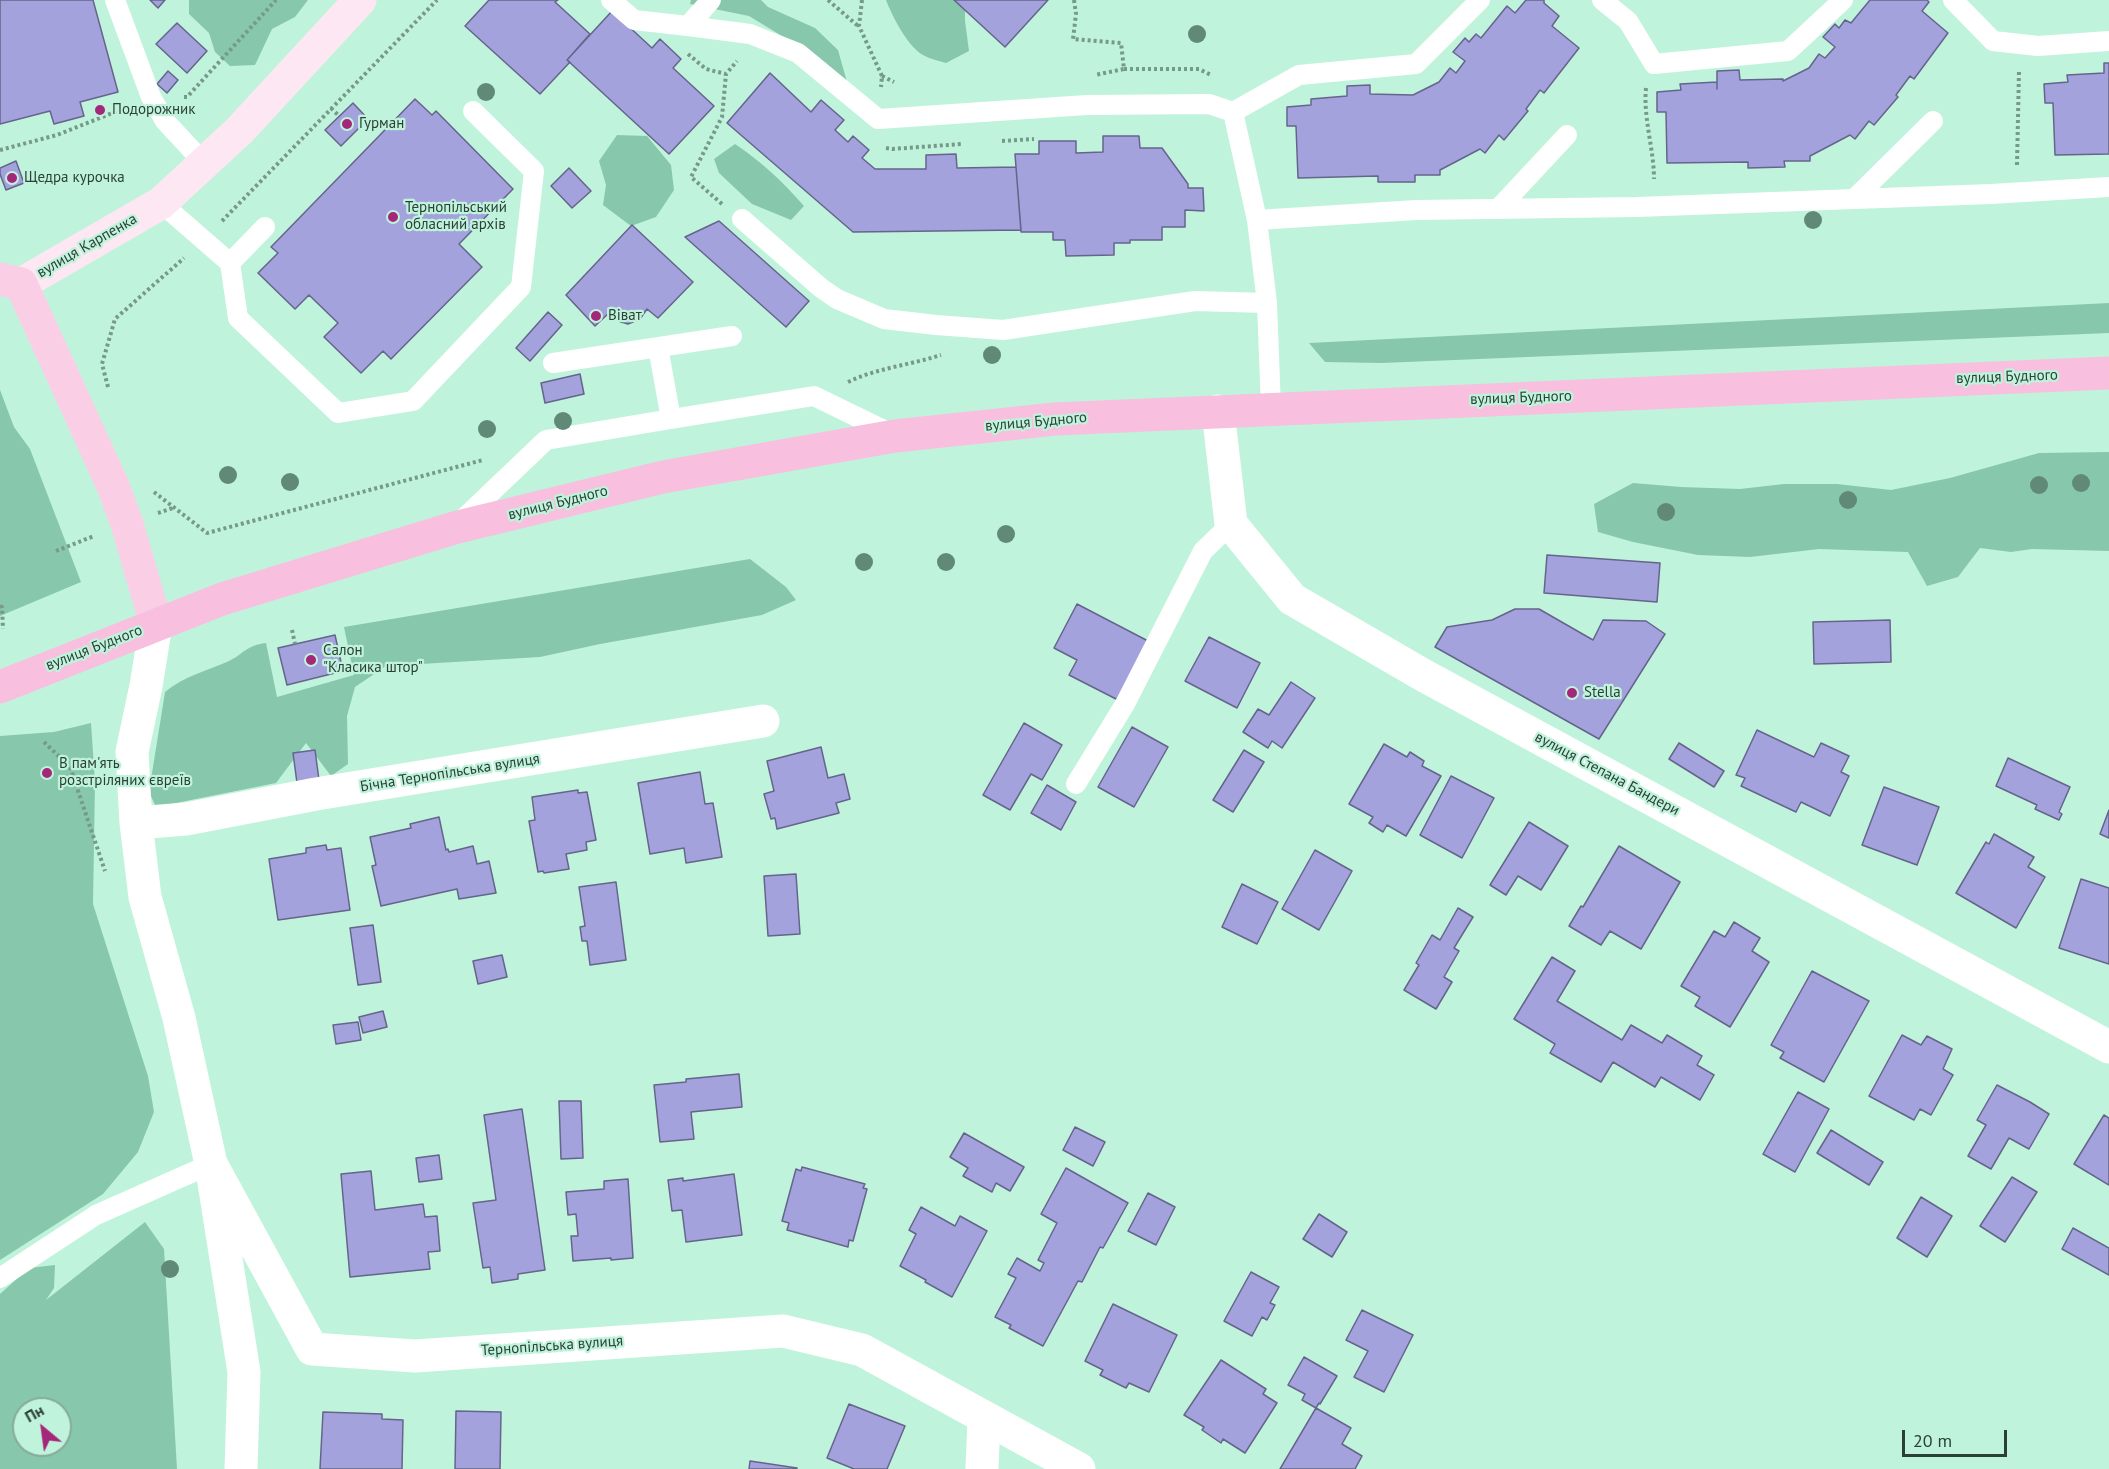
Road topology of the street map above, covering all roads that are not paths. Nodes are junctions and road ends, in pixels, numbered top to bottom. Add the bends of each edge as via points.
1 (115, 0) edge
2 (360, 0) edge
3 (611, 0) edge
4 (711, 0) edge
5 (1480, 0) edge
6 (1602, 0) edge
7 (1844, 0) edge
8 (1953, 0) edge
9 (688, 26) junction
10 (2109, 41) edge
11 (473, 111) dead end
12 (1233, 112) junction
13 (1933, 121) dead end
14 (1567, 135) dead end
15 (204, 163) junction
16 (2109, 187) edge
17 (1854, 199) junction
18 (161, 203) junction
19 (1498, 209) junction
20 (742, 219) road end
21 (1257, 219) junction
22 (265, 227) dead end
23 (230, 263) junction
24 (11, 281) edge
25 (1268, 303) junction
26 (732, 336) dead end
27 (658, 347) junction
28 (553, 363) dead end
29 (2109, 373) edge
30 (1271, 408) junction
31 (1218, 411) junction
32 (671, 419) junction
33 (895, 436) junction
34 (1231, 525) junction
35 (454, 528) junction
36 (156, 624) junction
37 (0, 687) edge
38 (764, 721) dead end
39 (1076, 784) dead end
40 (136, 823) junction
41 (2109, 1047) edge
42 (211, 1164) junction
43 (0, 1278) edge
44 (984, 1418) junction
45 (241, 1469) edge
46 (982, 1469) edge
47 (1079, 1469) edge

1 - 15 lane via 152,98 165,121
2 - 15 main road, вулиця Карпенка via 239,131
3 - 9 lane via 634,20
4 - 9 lane
5 - 12 lane via 1416,64 1299,75
6 - 7 lane via 1628,21 1654,64 1788,51
8 - 10 lane via 1993,41 2038,45
9 - 12 lane via 750,34 798,53 878,118 1086,105 1209,104
11 - 23 lane via 534,171 521,287 413,401 338,413 238,318
12 - 21 lane
13 - 17 lane
14 - 19 lane
15 - 18 main road, вулиця Карпенка
16 - 17 lane
17 - 19 lane
18 - 23 lane
18 - 24 main road, вулиця Карпенка
19 - 21 lane
20 - 25 lane via 821,288 884,319 1003,330 1194,301
21 - 25 lane
22 - 23 lane
24 - 36 main road, вулиця Карпенка via 113,486
25 - 30 lane
26 - 27 lane
27 - 28 lane
27 - 32 lane
29 - 30 highway, вулиця Будного
30 - 31 highway, вулиця Будного
31 - 33 highway, вулиця Будного via 1055,419
31 - 34 street
32 - 33 lane via 814,396
32 - 35 lane via 546,440
33 - 35 highway, вулиця Будного via 663,477
34 - 39 lane via 1203,551 1125,704
34 - 41 street, вулиця Степана Бандери via 1292,599 1423,675
35 - 36 highway, вулиця Будного via 222,599
36 - 37 highway, вулиця Будного
36 - 40 street via 132,752
38 - 40 street, Бічна Тернопільська вулиця via 186,819
40 - 42 street via 145,897 179,1018
42 - 43 lane via 96,1215
42 - 44 street, Тернопільська вулиця via 312,1349 415,1356 783,1331 862,1350
42 - 45 street via 244,1372
44 - 46 street
44 - 47 street, Тернопільська вулиця

